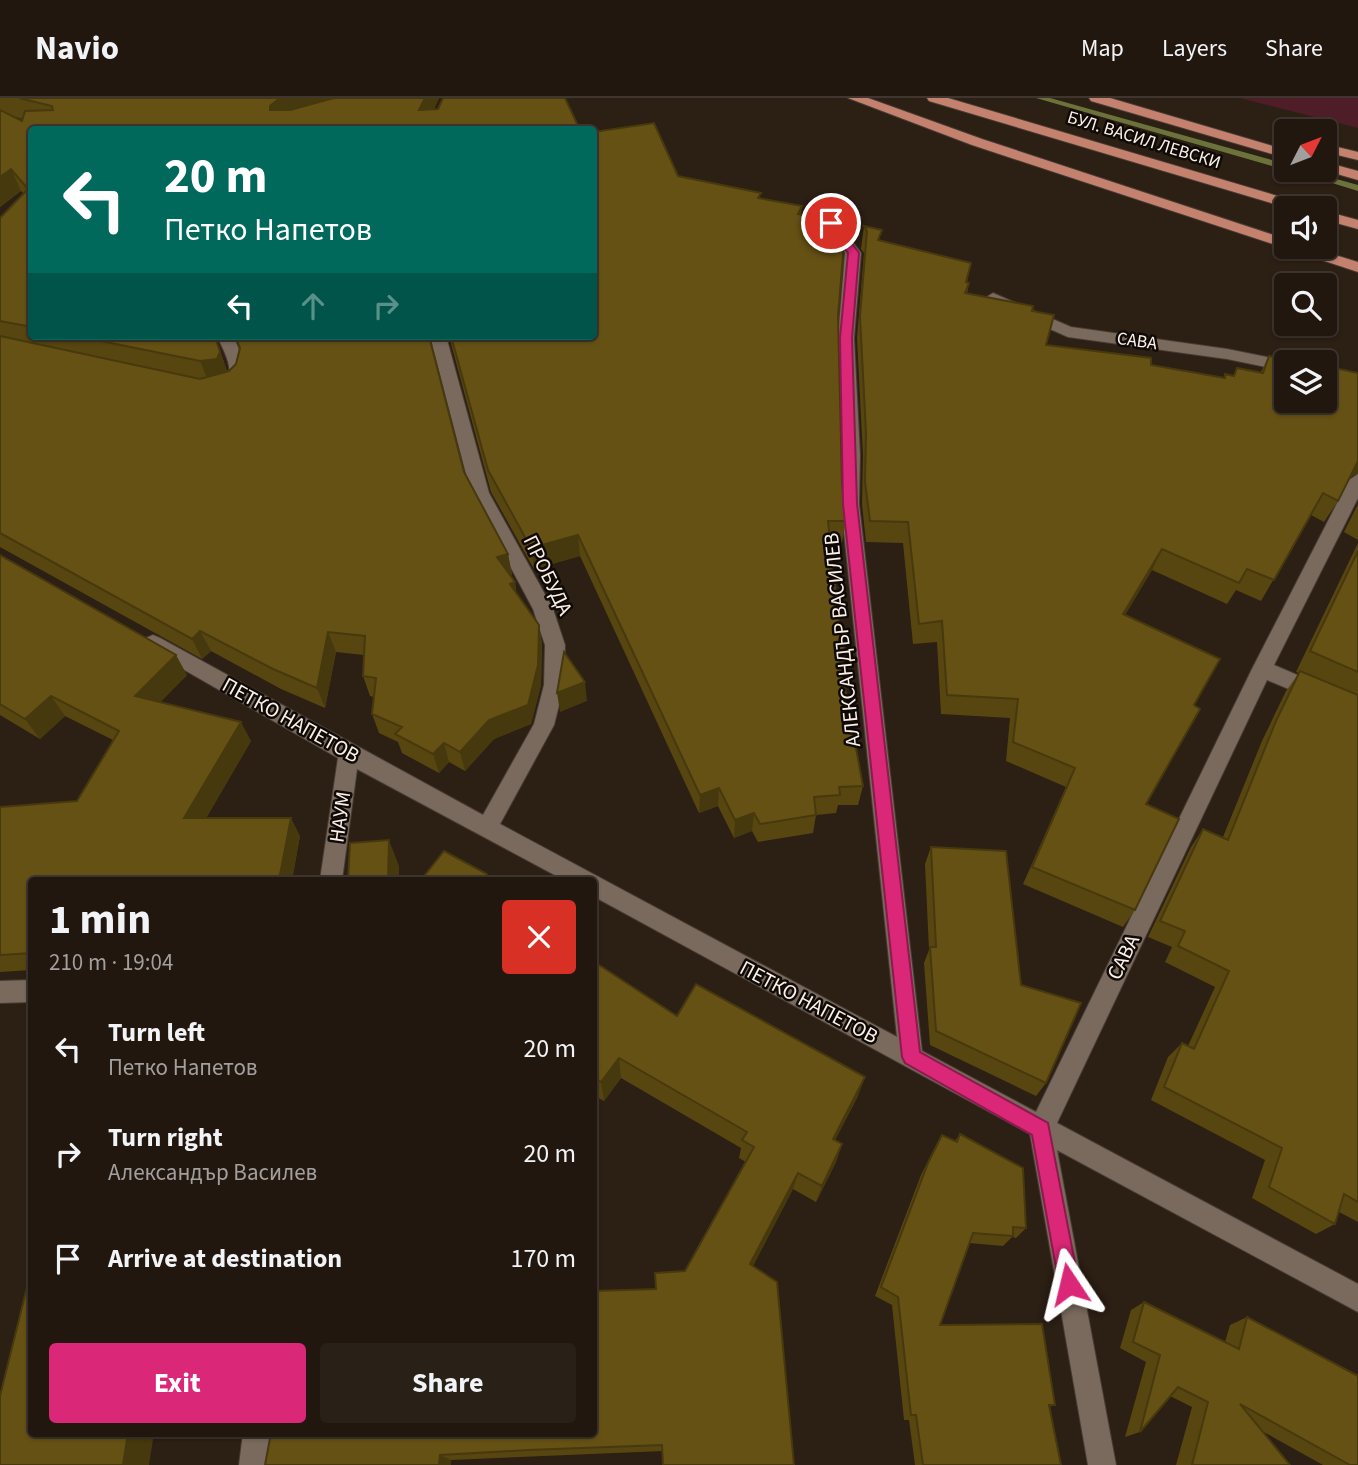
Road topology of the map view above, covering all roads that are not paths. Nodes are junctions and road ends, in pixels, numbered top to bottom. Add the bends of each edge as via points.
1 (855, 98) edge
2 (934, 98) edge
3 (1096, 98) edge
4 (1114, 98) edge
5 (1274, 136) edge
6 (1274, 151) edge
7 (1337, 151) edge
8 (1358, 156) edge
9 (1337, 170) edge
10 (1358, 176) edge
11 (1274, 199) edge
12 (1337, 219) edge
13 (831, 223) edge
14 (1358, 225) edge
15 (1274, 240) edge
16 (1332, 259) edge
17 (1358, 267) edge
18 (993, 298) edge
19 (227, 340) edge
20 (439, 340) edge
21 (1274, 364) edge
22 (222, 392) edge
23 (1358, 480) edge
24 (132, 631) edge
25 (1262, 669) junction
26 (1358, 710) edge
27 (349, 754) junction
28 (487, 828) junction
29 (331, 877) edge
30 (578, 877) edge
31 (597, 888) edge
32 (28, 991) edge
33 (0, 992) edge
34 (911, 1057) junction
35 (1041, 1129) junction
36 (1358, 1299) edge
37 (256, 1437) edge
38 (253, 1465) edge
39 (1102, 1465) edge

1 - 15 highway
2 - 11 highway, БУЛ. ВАСИЛ ЛЕВСКИ
3 - 6 highway, БУЛ. ВАСИЛ ЛЕВСКИ
4 - 5 highway
7 - 8 highway
9 - 10 highway
12 - 14 highway
13 - 34 street, АЛЕКСАНДЪР ВАСИЛЕВ via 853,253 846,338 850,504
16 - 17 highway
18 - 21 street, САВА via 1068,332
19 - 22 street via 240,372 232,388
20 - 28 street, ПРOБУДA via 480,493 543,609 555,645 554,685 544,725
23 - 25 street, САВА
24 - 27 street, ПЕТКО НАПЕТОВ
25 - 26 street
25 - 35 street, САВА
27 - 28 street, ПЕТКО НАПЕТОВ
27 - 29 street, НАУМ
28 - 30 street, ПЕТКО НАПЕТОВ
31 - 34 street, ПЕТКО НАПЕТОВ
32 - 33 street
34 - 35 street, ПЕТКО НАПЕТОВ
35 - 36 street, ПЕТКО НАПЕТОВ
35 - 39 street
37 - 38 street

